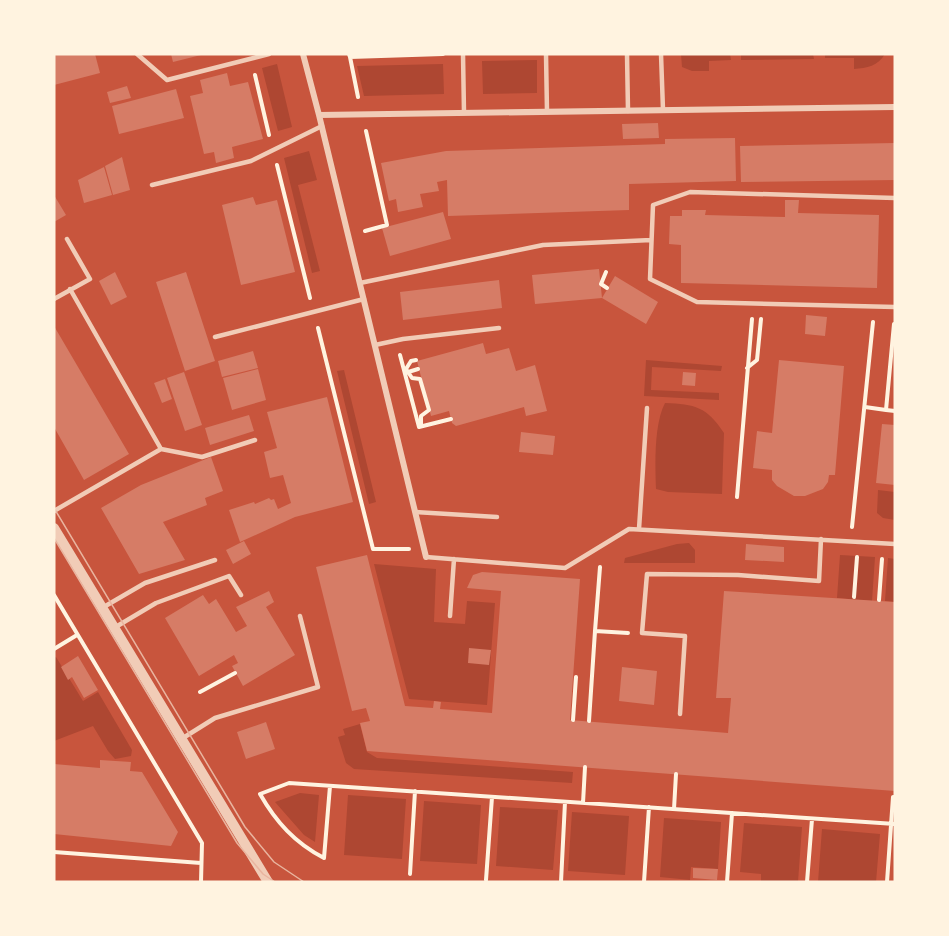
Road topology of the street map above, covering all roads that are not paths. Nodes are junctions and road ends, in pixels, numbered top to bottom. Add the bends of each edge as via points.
1 (137, 54) edge
2 (269, 54) edge
3 (303, 54) edge
4 (463, 54) edge
5 (546, 54) edge
6 (627, 54) edge
7 (661, 54) edge
8 (895, 107) edge
9 (663, 110) junction
10 (628, 111) junction
11 (547, 112) junction
12 (464, 113) junction
13 (320, 115) junction
14 (322, 126) junction
15 (152, 185) dead end
16 (895, 198) edge
17 (67, 239) dead end
18 (651, 240) junction
19 (360, 283) junction
20 (70, 289) junction
21 (54, 299) edge
22 (364, 299) junction
23 (895, 307) edge
24 (499, 328) dead end
25 (215, 337) dead end
26 (375, 345) junction
27 (647, 408) dead end
28 (255, 440) dead end
29 (161, 449) junction
30 (54, 511) edge
31 (416, 512) junction
32 (497, 517) dead end
33 (54, 528) edge
34 (639, 529) junction
35 (821, 539) junction
36 (895, 544) edge
37 (426, 557) joint
38 (454, 559) junction
39 (215, 561) dead end
40 (241, 595) dead end
41 (102, 608) junction
42 (300, 616) dead end
43 (450, 616) dead end
44 (114, 628) junction
45 (680, 714) dead end
46 (181, 739) junction
47 (268, 882) edge

1 - 2 lane via 167,80
3 - 13 street
4 - 12 lane
5 - 11 lane
6 - 10 lane
7 - 9 lane
8 - 9 street
9 - 10 street
10 - 11 street
11 - 12 street
12 - 13 street
13 - 14 street
14 - 15 lane via 251,161
14 - 19 street
16 - 18 lane via 690,192 653,205
17 - 20 lane via 90,279
18 - 19 lane via 543,245
18 - 23 lane via 650,279 697,302
19 - 22 street
20 - 21 lane
20 - 29 lane
22 - 25 lane
22 - 26 street
24 - 26 lane
26 - 31 street
27 - 34 lane
28 - 29 lane via 202,458
29 - 30 lane
31 - 32 lane
31 - 37 street
33 - 41 street
34 - 35 lane
34 - 38 lane via 629,529 565,568
35 - 36 lane
35 - 45 lane via 819,581 647,574 642,633 685,636
37 - 38 lane
38 - 43 lane
39 - 41 lane via 145,583
40 - 44 lane via 229,576 156,603
41 - 44 street
42 - 46 lane via 318,687 215,718
44 - 46 street
46 - 47 street

